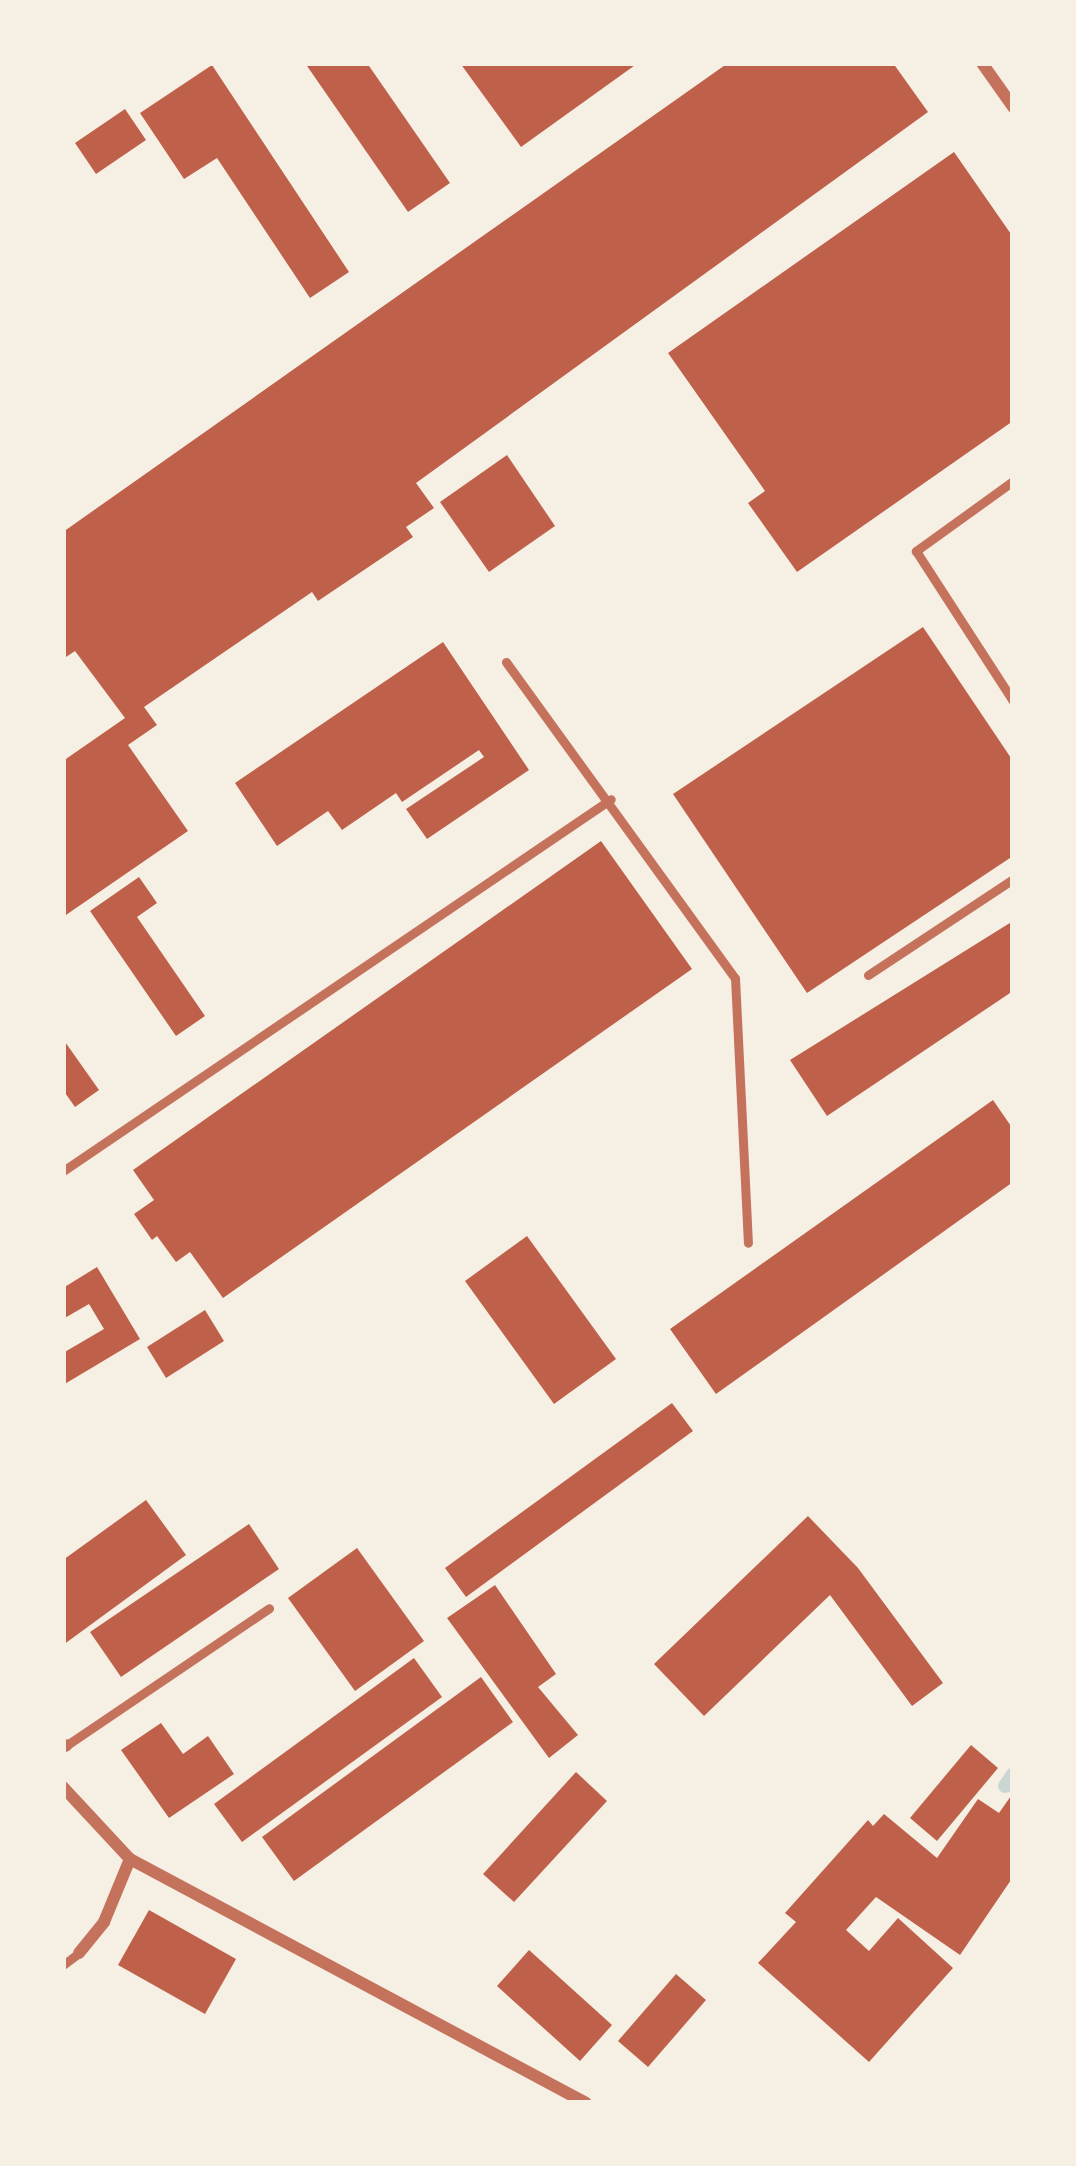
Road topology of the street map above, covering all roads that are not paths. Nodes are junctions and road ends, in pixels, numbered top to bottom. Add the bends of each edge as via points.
1 (982, 63) edge
2 (1013, 107) edge
3 (1013, 482) edge
4 (506, 662) dead end
5 (1013, 700) edge
6 (611, 799) junction
7 (1013, 879) edge
8 (868, 975) dead end
9 (63, 1171) edge
10 (748, 1243) dead end
11 (269, 1608) dead end
12 (65, 1746) edge
13 (63, 1787) edge
14 (130, 1859) junction
15 (79, 1953) joint
16 (63, 1965) edge
17 (586, 2103) edge

1 - 2 street
3 - 5 lane via 916,551
4 - 6 lane
6 - 9 lane
6 - 10 lane via 735,978
7 - 8 lane
11 - 12 lane
13 - 14 street
14 - 15 street via 104,1922
14 - 17 street
15 - 16 lane

